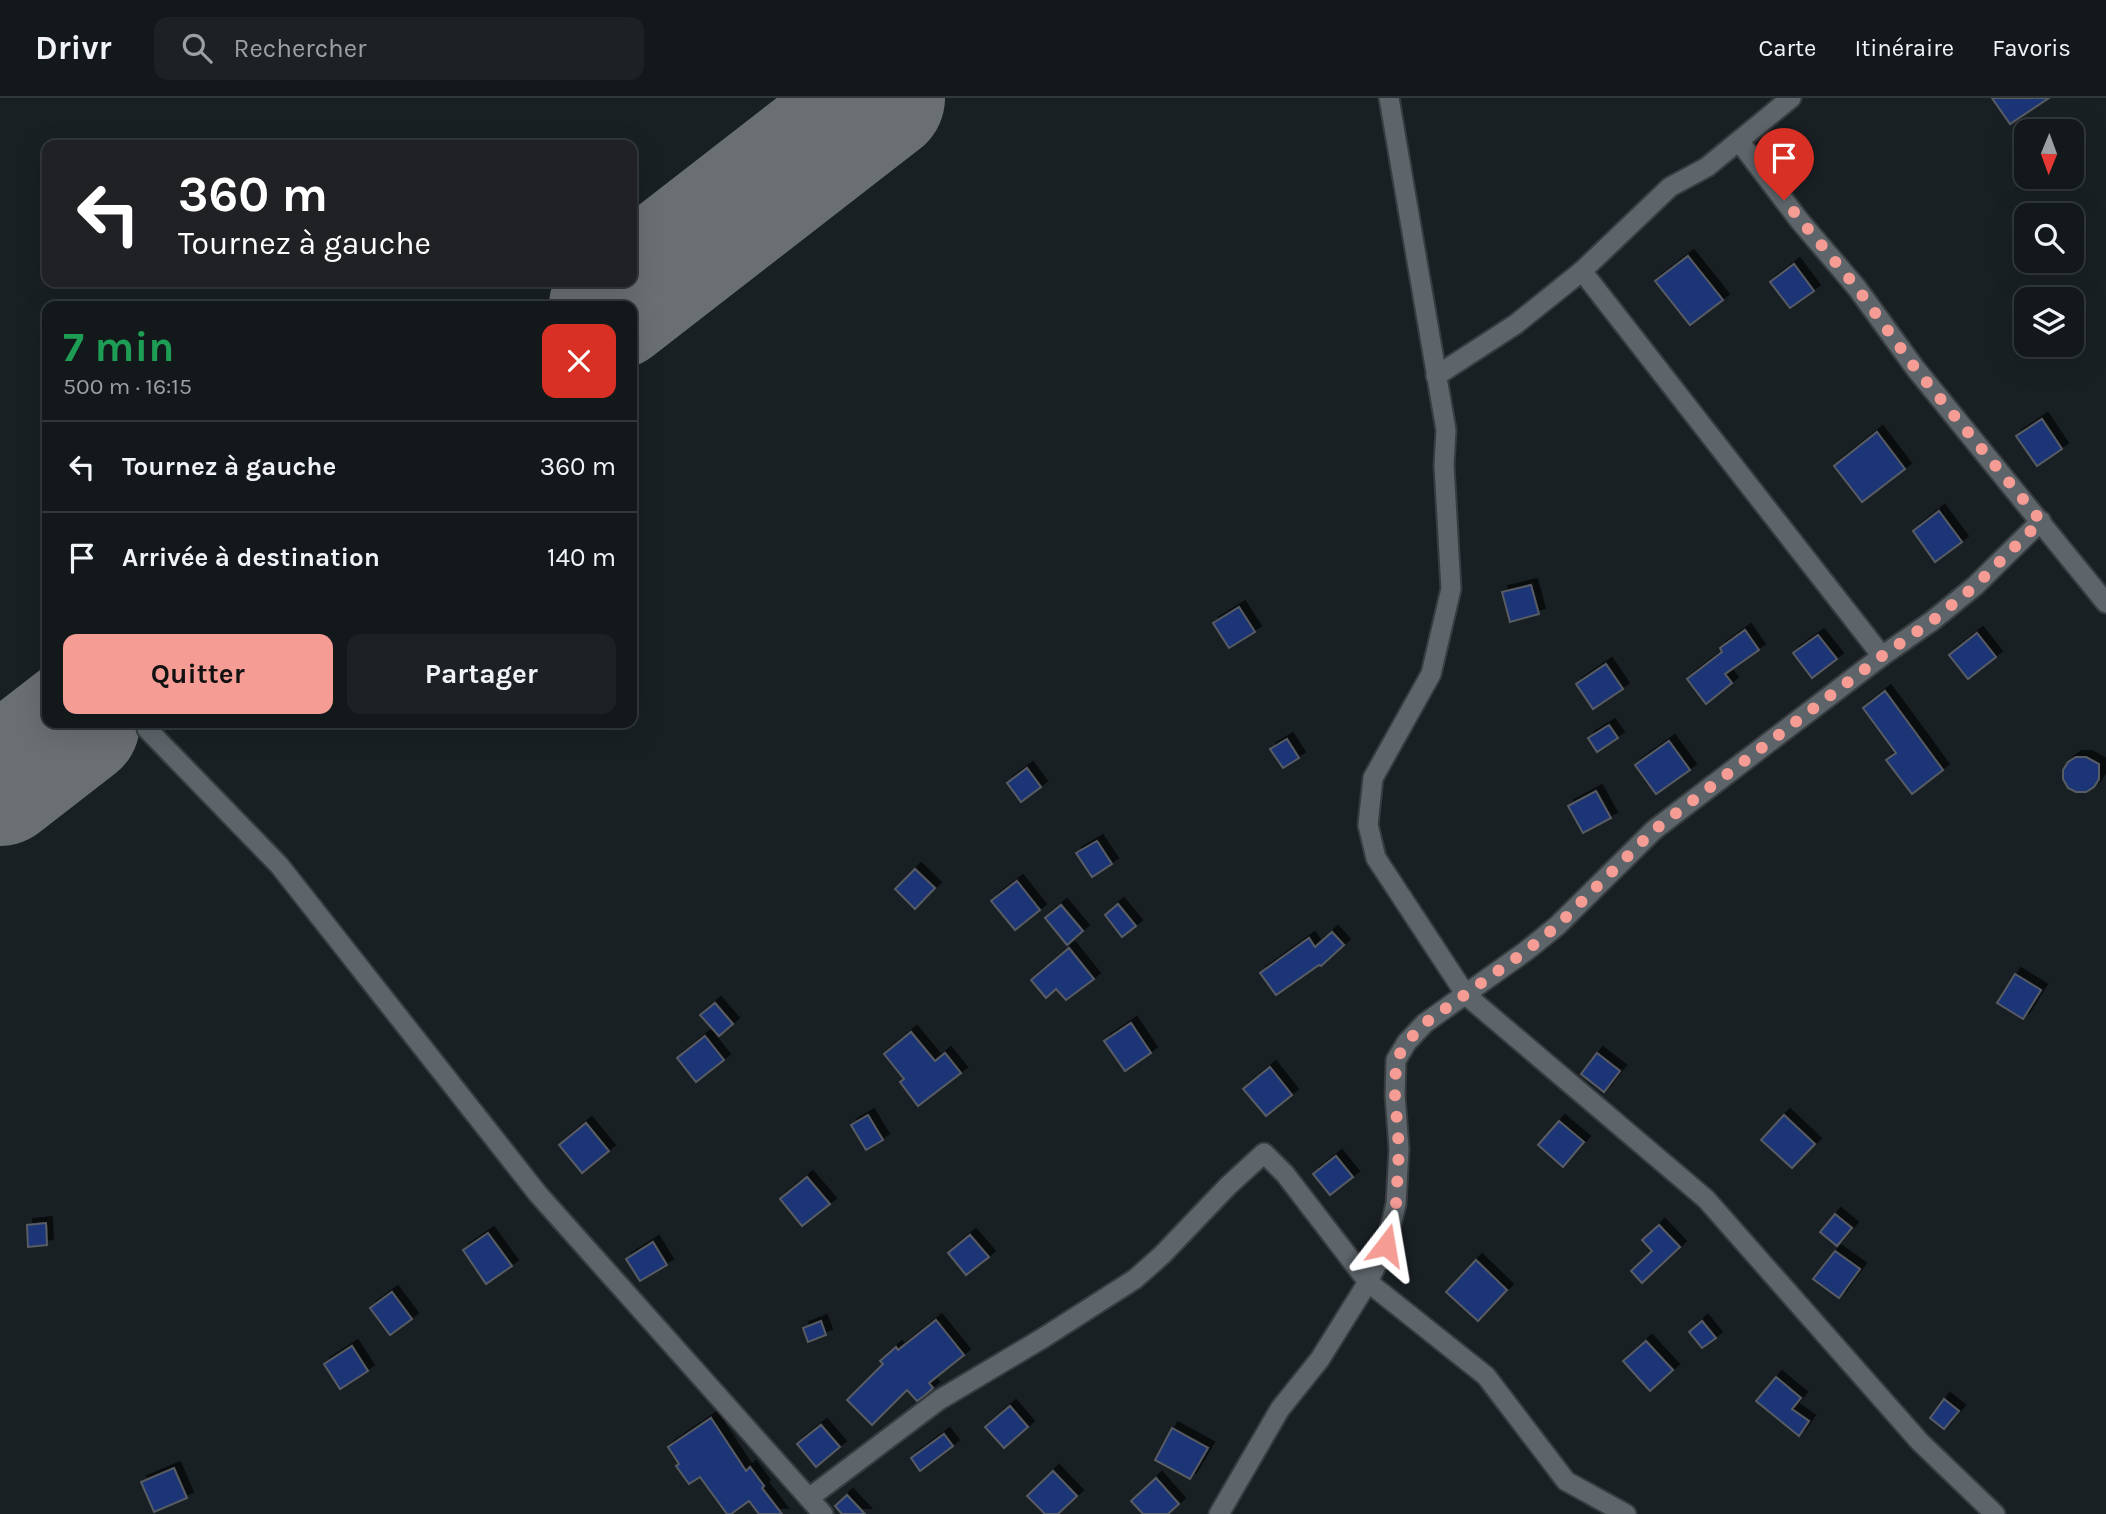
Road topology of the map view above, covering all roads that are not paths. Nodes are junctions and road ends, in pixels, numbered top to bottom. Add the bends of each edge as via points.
1 (1389, 98) edge
2 (1791, 98) edge
3 (1739, 141) junction
4 (1582, 271) junction
5 (1436, 376) junction
6 (2041, 521) junction
7 (2106, 603) edge
8 (1882, 656) junction
9 (147, 729) dead end
10 (1466, 995) junction
11 (1368, 1282) junction
12 (810, 1498) junction
13 (824, 1514) edge
14 (1219, 1514) edge
15 (1626, 1514) edge
16 (1995, 1514) edge

1 - 5 street
2 - 3 street
3 - 4 street via 1707,167 1670,187
3 - 6 street
4 - 5 street via 1516,324
4 - 8 street
5 - 10 street via 1446,430 1451,589 1431,674 1373,778 1368,825 1376,858
6 - 7 street
6 - 8 street via 1975,586
8 - 10 street via 1654,830 1557,926
9 - 12 street via 279,865 538,1194
10 - 11 street via 1425,1023 1396,1060 1396,1204 1386,1245
10 - 16 street via 1706,1199 1920,1442
11 - 12 street via 1264,1153 1135,1279 939,1400
11 - 14 street via 1320,1359 1280,1409
11 - 15 street via 1486,1376 1566,1481
12 - 13 street

